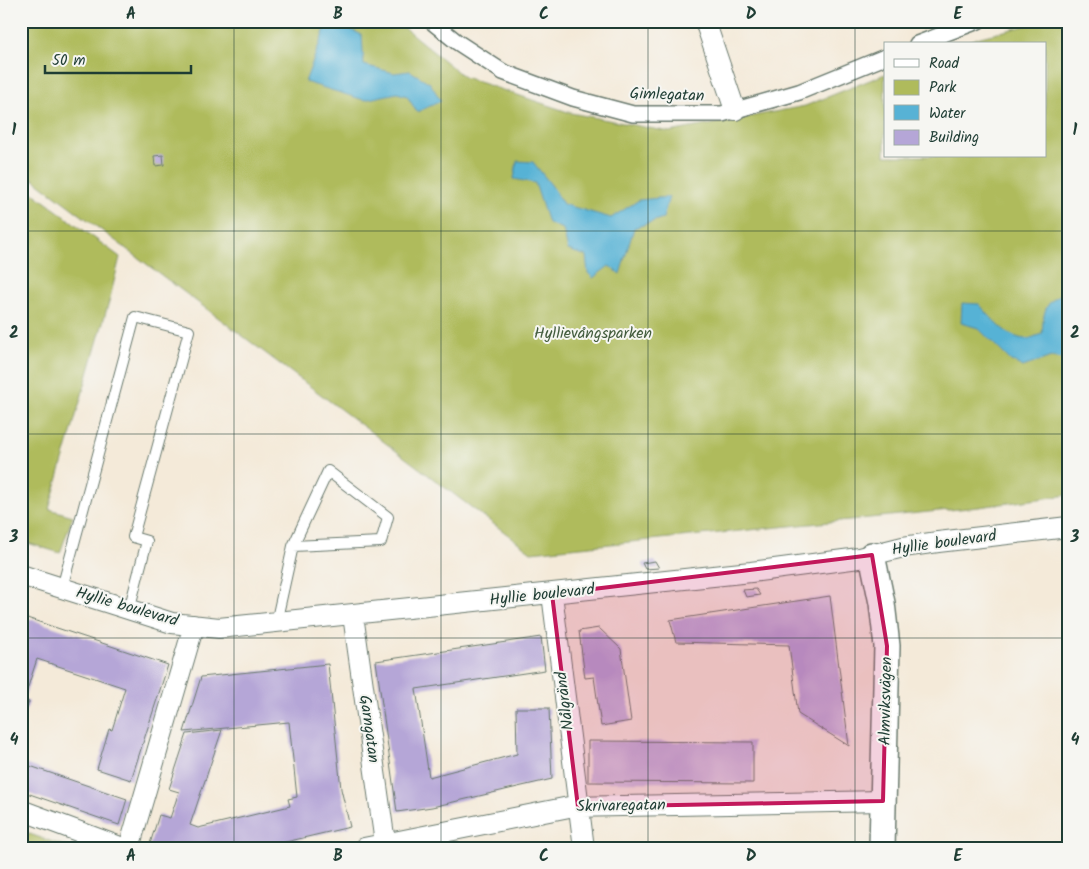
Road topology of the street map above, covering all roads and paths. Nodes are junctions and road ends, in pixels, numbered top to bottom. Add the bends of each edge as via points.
1 (431, 21) edge
2 (705, 21) edge
3 (978, 21) edge
4 (922, 42) edge
5 (884, 57) edge
6 (735, 110) junction
7 (1068, 527) edge
8 (293, 546) junction
9 (872, 555) junction
10 (21, 575) edge
11 (62, 588) junction
12 (552, 594) junction
13 (129, 610) junction
14 (353, 615) junction
15 (276, 623) junction
16 (194, 625) junction
17 (883, 801) junction
18 (578, 807) junction
19 (21, 810) edge
20 (385, 843) junction
21 (123, 848) edge
22 (129, 848) edge
23 (364, 848) edge
24 (584, 848) edge
25 (882, 848) edge

1 - 6 street, Gimlegatan via 503,72 573,98 633,114 722,114
2 - 6 street
3 - 4 street
5 - 6 street, Gimlegatan via 799,92
7 - 9 street, Hyllie boulevard via 911,546
8 - 8 lane via 381,542 388,517 328,470
8 - 15 lane
9 - 12 street, Hyllie boulevard
9 - 17 street, Almviksvägen via 887,646
10 - 11 street, Hyllie boulevard
11 - 13 street, Hyllie boulevard
11 - 13 lane via 135,317 189,332 133,537 147,541
12 - 14 street, Hyllie boulevard
12 - 18 street, Nålgränd
13 - 16 street, Hyllie boulevard via 172,623
14 - 15 street, Hyllie boulevard
14 - 20 street, Garngatan
15 - 16 street, Hyllie boulevard via 218,628
16 - 22 street
17 - 18 street, Skrivaregatan
17 - 25 street, Almviksvägen
18 - 20 street, Skrivaregatan
18 - 24 street, Nålgränd
19 - 21 street
20 - 23 street, Skrivaregatan

